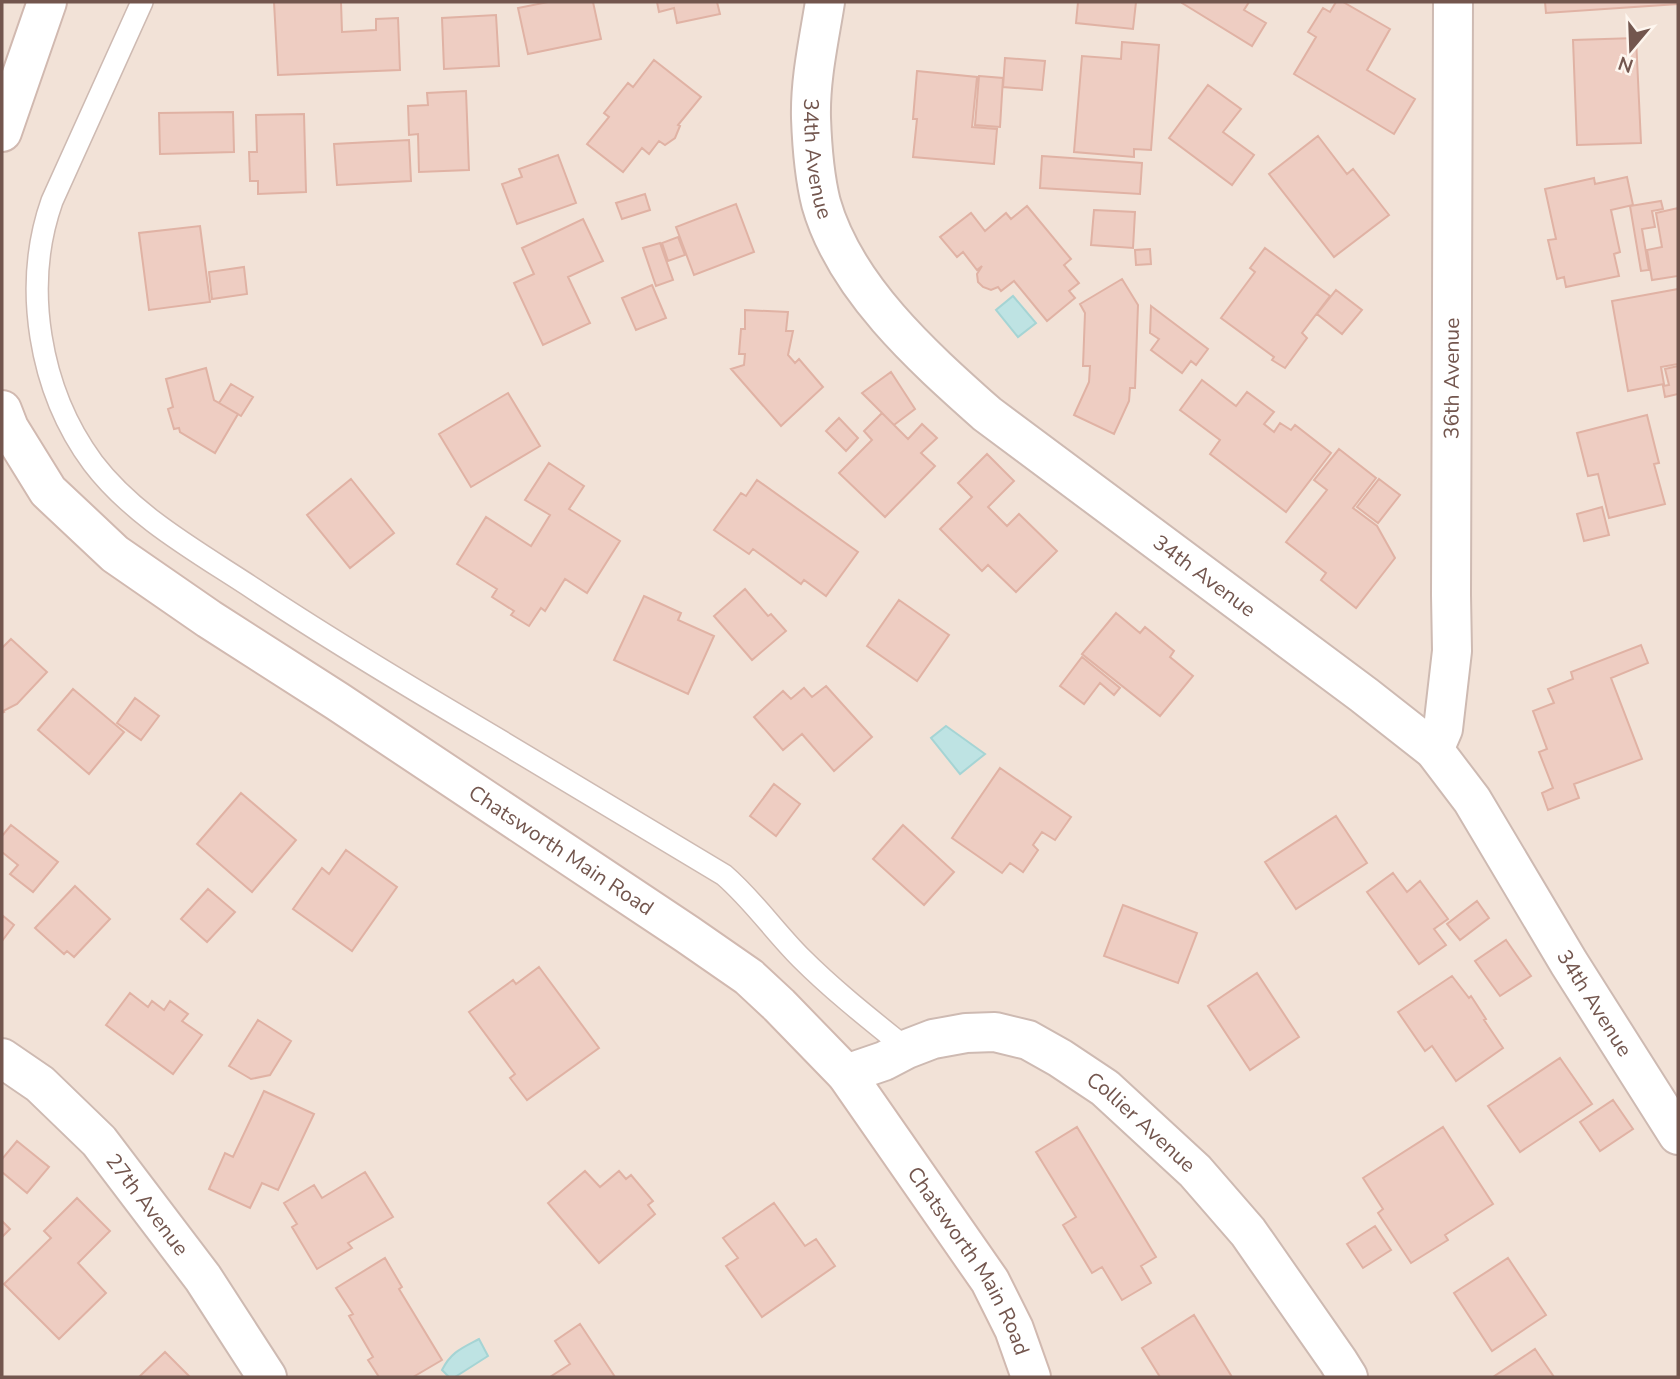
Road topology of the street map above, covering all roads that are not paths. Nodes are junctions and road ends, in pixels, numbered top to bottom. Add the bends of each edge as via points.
1 (47, 2) edge
2 (142, 2) edge
3 (825, 2) edge
4 (1453, 2) edge
5 (2, 132) edge
6 (2, 410) edge
7 (1434, 750) junction
8 (907, 1049) junction
9 (2, 1058) edge
10 (846, 1074) junction
11 (1678, 1135) edge
12 (267, 1377) edge
13 (1031, 1377) edge
14 (1348, 1377) edge

1 - 5 street
2 - 8 lane via 52,201 40,253 37,313 43,347 64,414 93,463 122,496 166,531 326,637 724,875 801,958
3 - 7 street, 34th Avenue via 811,116 821,204 836,242 891,321 987,414
4 - 7 street, 36th Avenue via 1452,651 1443,729
6 - 10 street, Chatsworth Main Road via 48,491 115,554 749,977
7 - 11 street, 34th Avenue via 1472,800
8 - 10 street, Collier Avenue
8 - 14 street, Collier Avenue via 966,1032 995,1031 1028,1040 1105,1088 1195,1171 1248,1232
9 - 12 street, 27th Avenue via 40,1084 99,1141 203,1278
10 - 13 street, Chatsworth Main Road via 990,1281

